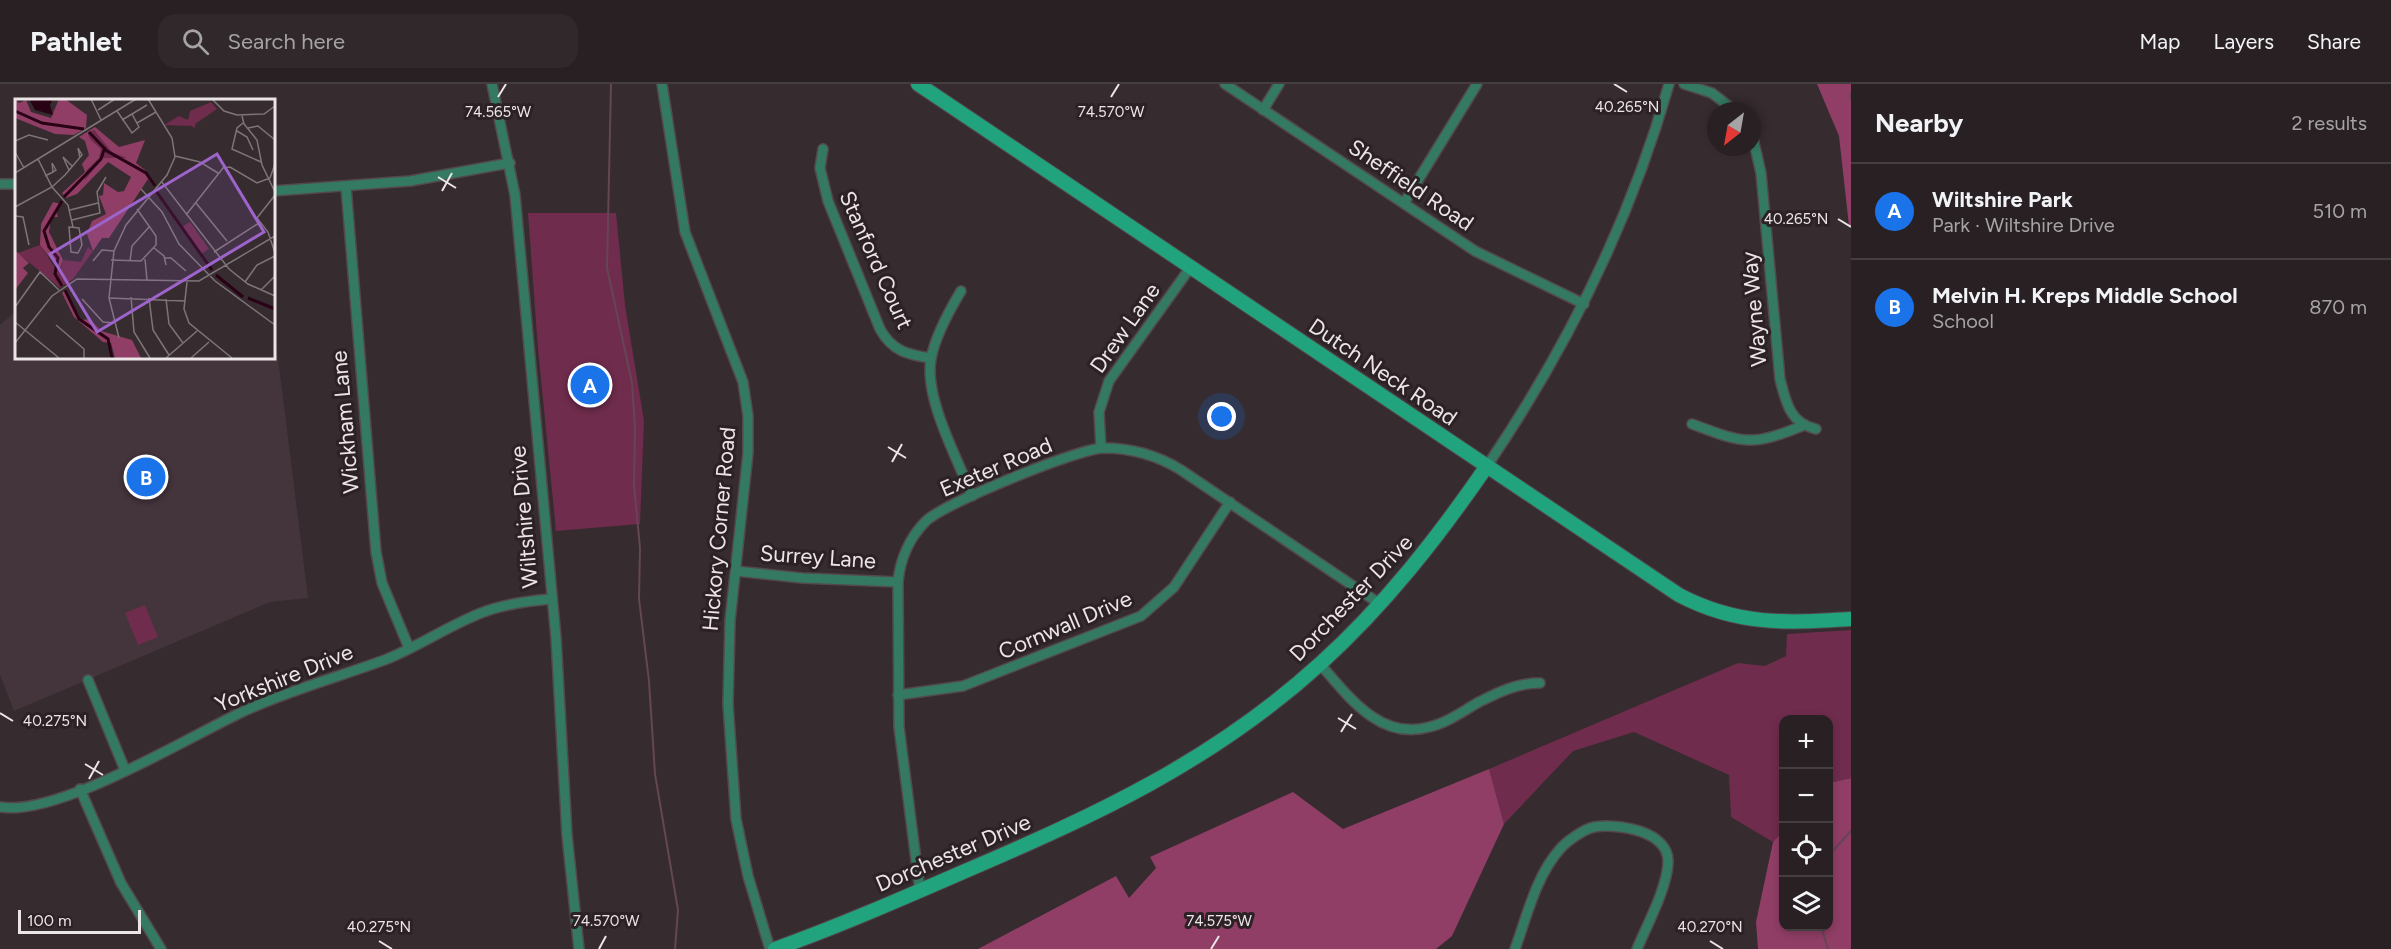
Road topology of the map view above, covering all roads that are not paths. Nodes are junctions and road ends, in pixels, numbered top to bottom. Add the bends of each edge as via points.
1 (492, 84) edge
2 (662, 84) edge
3 (918, 84) edge
4 (1225, 84) edge
5 (1279, 84) edge
6 (1477, 84) edge
7 (1669, 84) edge
8 (1684, 84) edge
9 (1724, 102) edge
10 (1263, 110) junction
11 (823, 149) dead end
12 (1757, 156) edge
13 (510, 164) junction
14 (15, 183) edge
15 (0, 184) edge
16 (346, 187) junction
17 (274, 191) edge
18 (1404, 203) junction
19 (1190, 268) junction
20 (961, 291) dead end
21 (1584, 304) junction
22 (931, 358) junction
23 (1692, 424) dead end
24 (1802, 426) junction
25 (1816, 429) dead end
26 (1101, 448) junction
27 (1487, 466) junction
28 (972, 496) junction
29 (1230, 502) junction
30 (736, 571) junction
31 (898, 582) junction
32 (551, 599) junction
33 (1380, 604) junction
34 (1851, 619) edge
35 (409, 648) junction
36 (1320, 664) junction
37 (88, 680) dead end
38 (1540, 683) dead end
39 (897, 695) junction
40 (125, 770) junction
41 (81, 789) junction
42 (0, 807) edge
43 (920, 891) junction
44 (161, 949) edge
45 (579, 949) edge
46 (770, 949) edge
47 (775, 949) edge
48 (1515, 949) edge
49 (1637, 949) edge

1 - 13 street, Wiltshire Drive
2 - 30 street, Hickory Corner Road via 685,232 745,392 748,453
3 - 19 street, Dutch Neck Road
4 - 10 street, Sheffield Road
5 - 10 street
6 - 18 street
7 - 21 street, Dorchester Drive via 1640,177
8 - 9 street via 1712,93
10 - 18 street, Sheffield Road
11 - 22 street, Stanford Court via 820,168 828,201 880,329 903,353
12 - 24 street, Wayne Way via 1780,379 1787,403
13 - 16 street via 410,182
13 - 32 street, Wiltshire Drive
14 - 15 street
16 - 17 street
16 - 35 street, Wickham Lane via 376,552 382,583
18 - 21 street, Sheffield Road via 1503,267
19 - 26 street, Drew Lane via 1109,381 1099,412
19 - 27 street, Dutch Neck Road
20 - 22 street
21 - 27 street, Dorchester Drive via 1542,381
22 - 28 street via 934,400
23 - 24 street via 1749,442
24 - 25 street
26 - 28 street, Exeter Road
26 - 29 street, Exeter Road via 1158,457
27 - 33 street, Dorchester Drive
27 - 34 street, Dutch Neck Road via 1663,585 1707,609 1767,622
28 - 31 street, Exeter Road via 946,507 916,532 903,558
29 - 33 street, Exeter Road
29 - 39 street, Cornwall Drive via 1174,587 1141,616 963,686
30 - 31 street, Surrey Lane
30 - 46 street, Hickory Corner Road via 728,704 736,819
31 - 39 street, Exeter Road
32 - 35 street, Yorkshire Drive via 481,613
32 - 45 street, Wiltshire Drive
33 - 36 street, Dorchester Drive
35 - 40 street, Yorkshire Drive via 267,701
36 - 38 street via 1361,709 1381,723 1404,729 1434,726 1502,690
36 - 43 street, Dorchester Drive via 1239,728 1153,784 1093,816
37 - 40 street
39 - 43 street, Exeter Road
40 - 41 street, Yorkshire Drive
41 - 42 street, Yorkshire Drive via 33,807
41 - 44 street via 121,883
43 - 47 street, Dorchester Drive
48 - 49 street via 1545,870 1561,848 1592,828 1613,825 1649,835 1663,846 1669,861

